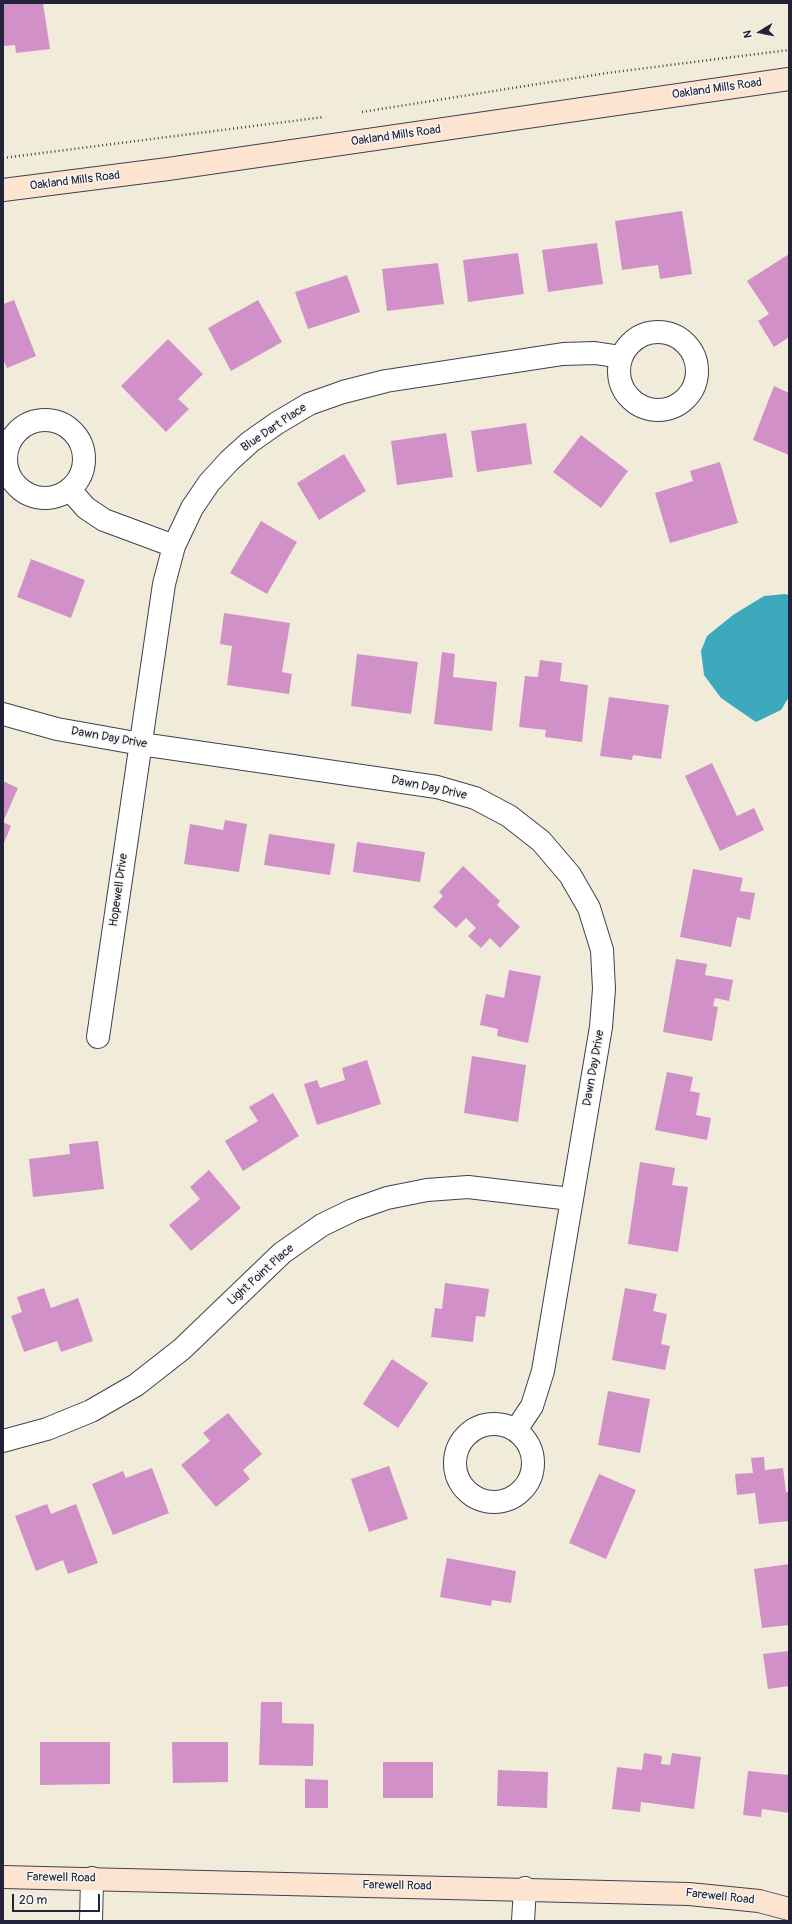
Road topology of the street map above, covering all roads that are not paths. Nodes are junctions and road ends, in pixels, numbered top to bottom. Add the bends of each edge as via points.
1 (789, 79) edge
2 (3, 190) edge
3 (621, 357) dead end
4 (70, 490) dead end
5 (174, 546) junction
6 (3, 714) edge
7 (140, 744) junction
8 (98, 1037) dead end
9 (571, 1199) junction
10 (516, 1430) dead end
11 (3, 1441) edge
12 (3, 1876) edge
13 (92, 1878) junction
14 (525, 1888) junction
15 (789, 1910) edge
16 (91, 1921) edge
17 (523, 1921) edge

1 - 2 street, Oakland Mills Road via 176,168
3 - 5 street, Blue Dart Place via 595,353 563,354 409,378 343,392 309,404 250,442 229,461 209,483 192,508
4 - 5 street via 86,508 104,520
5 - 7 street, Blue Dart Place via 164,584
6 - 7 street, Dawn Day Drive via 57,729
7 - 8 street, Hopewell Drive
7 - 9 street, Dawn Day Drive via 437,787 475,798 509,816 541,841 570,875 589,908 602,950 604,988 601,1027
9 - 10 street, Dawn Day Drive via 542,1371 532,1406
9 - 11 street, Light Point Place via 468,1187 427,1190 387,1198 353,1210 322,1225 282,1253 182,1349 136,1386 91,1411 48,1429
12 - 13 street, Farewell Road
13 - 14 street, Farewell Road
13 - 16 street
14 - 15 street, Farewell Road via 689,1894 759,1901
14 - 17 street

